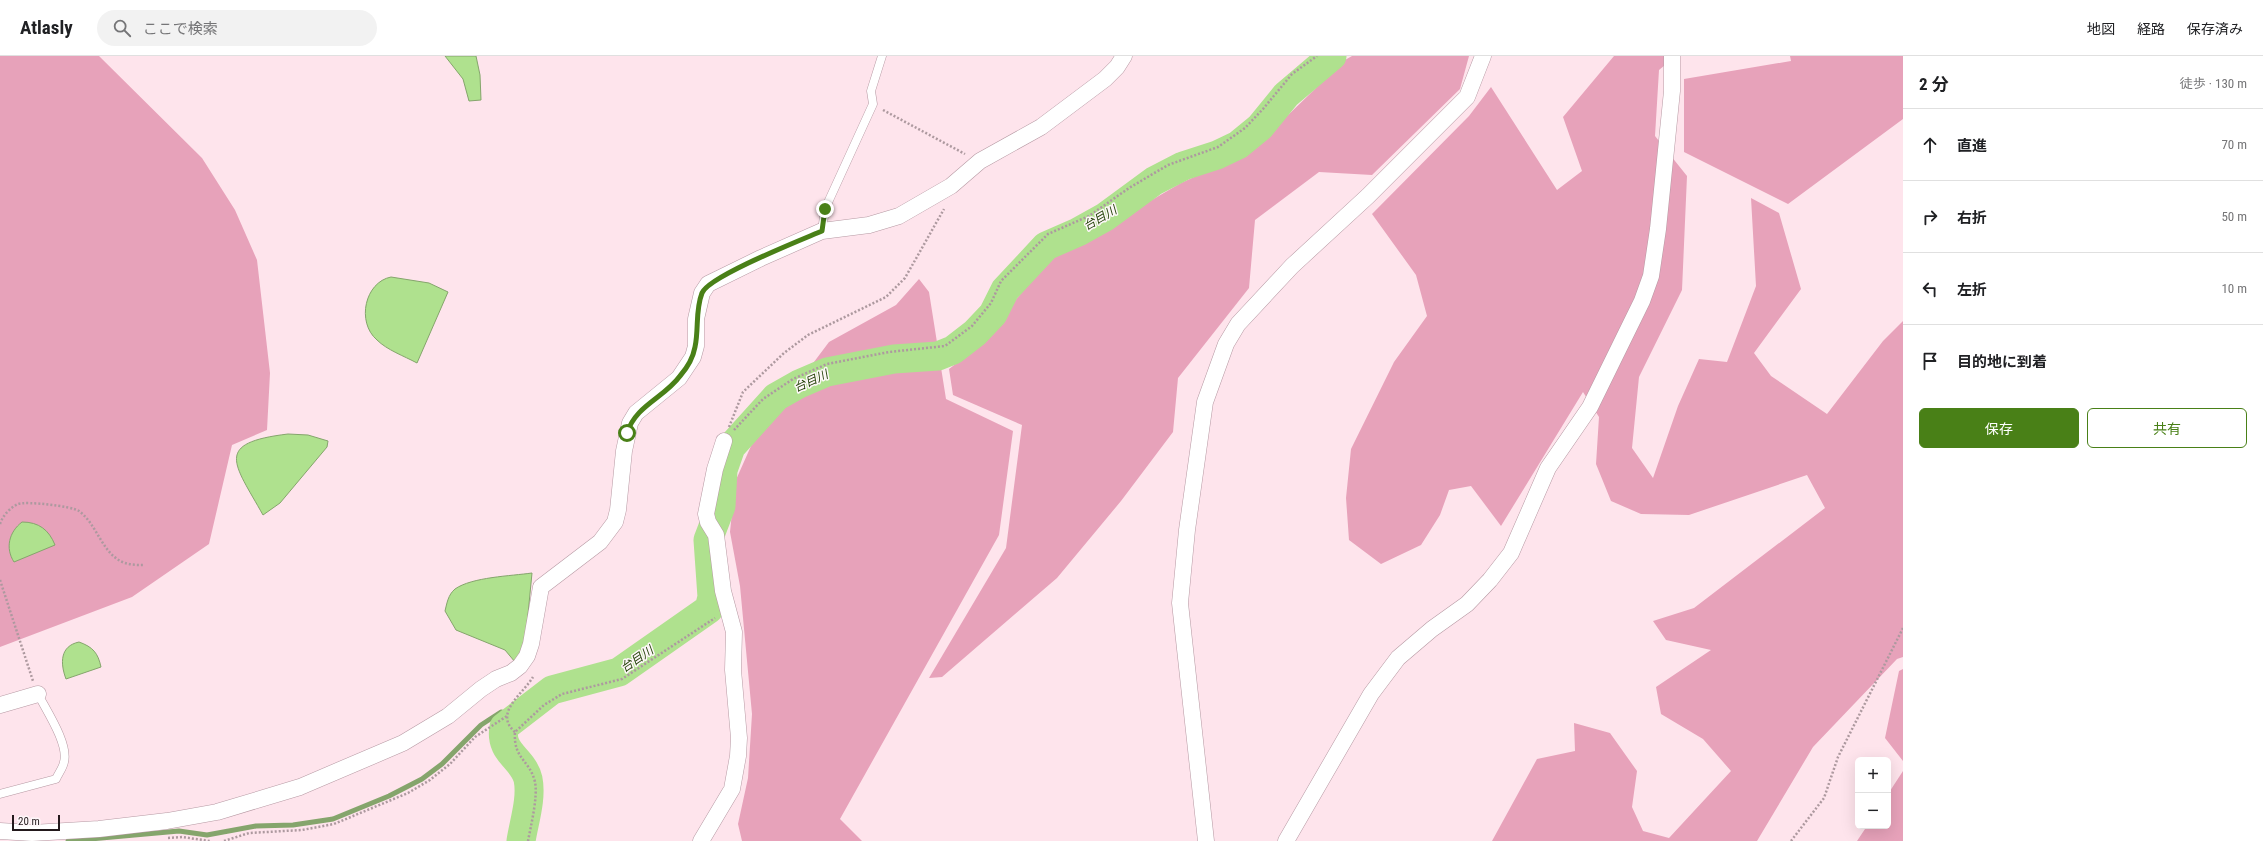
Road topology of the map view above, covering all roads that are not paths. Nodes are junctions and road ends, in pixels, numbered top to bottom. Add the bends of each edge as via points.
1 (882, 56) edge
2 (1124, 56) edge
3 (1483, 56) edge
4 (1672, 56) edge
5 (822, 231) junction
6 (724, 441) road end
7 (38, 694) joint
8 (0, 705) edge
9 (0, 794) edge
10 (0, 831) edge
11 (702, 839) edge
12 (1206, 841) edge
13 (1286, 841) edge

1 - 5 lane via 871,91 873,104 825,209
2 - 5 street via 1105,79 1041,127 980,162 951,186 899,216 869,224
3 - 12 street via 1467,97 1368,196 1292,266 1238,324 1226,344 1205,402 1187,530 1180,603
4 - 13 street via 1672,92 1651,276 1631,325 1590,407 1548,468 1510,553 1490,580 1467,604 1415,643 1385,674
5 - 10 street via 708,284 702,293 696,319 696,346 688,366 679,378 636,413 630,423 615,522 600,542 541,587 527,656 511,673 496,679 448,716 404,743 300,787 269,797 217,812 159,822 32,834
6 - 11 street via 715,469 706,514 712,529 723,591 734,632 733,670 739,738 732,789
7 - 8 street
7 - 9 lane via 61,739 65,753 64,762 56,779

